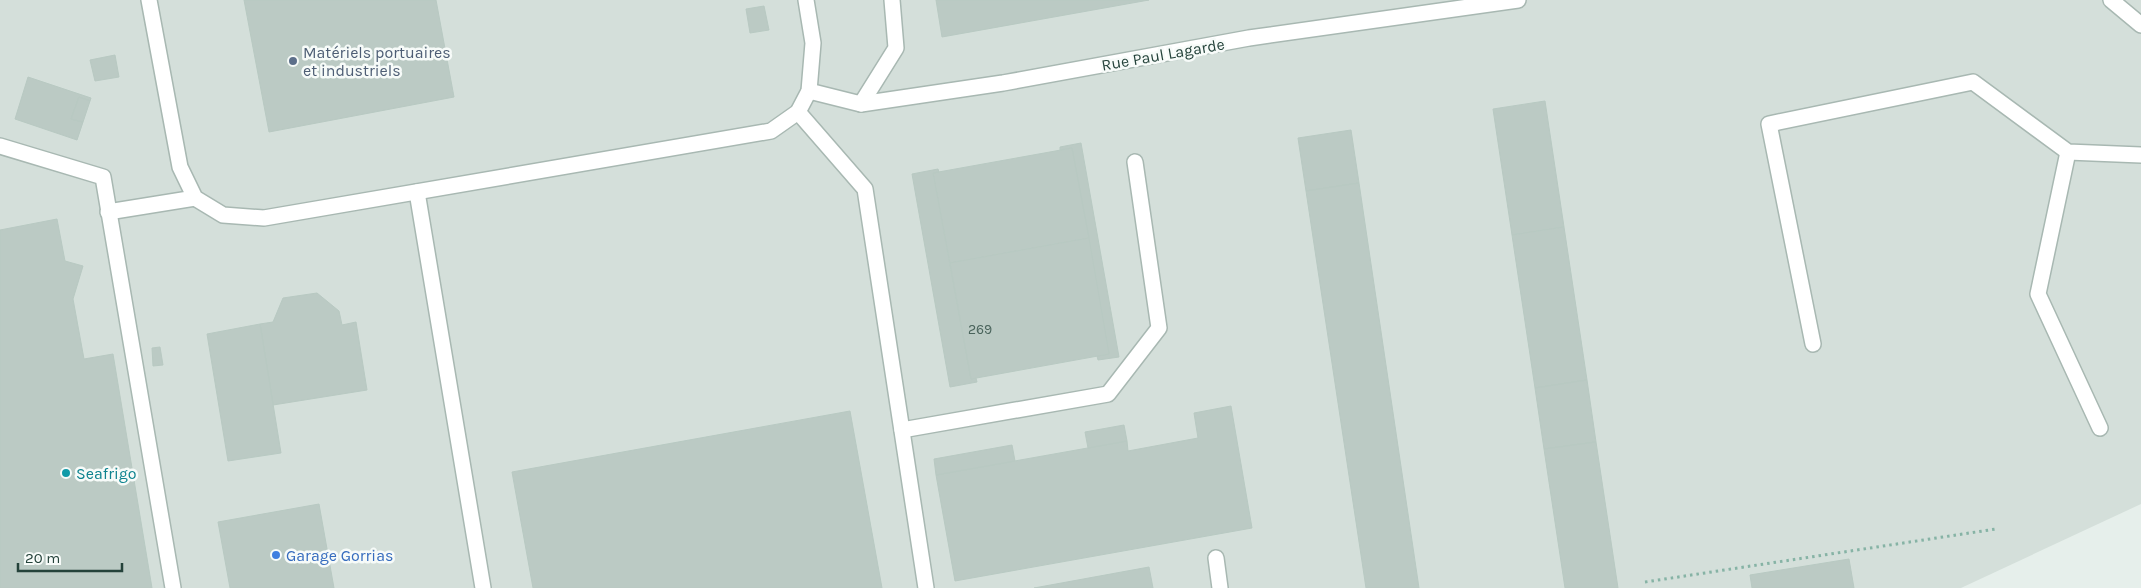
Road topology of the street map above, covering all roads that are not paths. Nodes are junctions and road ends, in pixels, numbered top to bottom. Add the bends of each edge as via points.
1 (148, 0) edge
2 (806, 0) edge
3 (892, 0) edge
4 (1518, 0) edge
5 (2112, 0) edge
6 (2141, 25) edge
7 (809, 92) junction
8 (861, 104) junction
9 (798, 112) junction
10 (0, 146) edge
11 (2068, 152) junction
12 (2141, 155) edge
13 (1135, 162) dead end
14 (417, 192) junction
15 (195, 198) junction
16 (108, 212) junction
17 (1813, 344) dead end
18 (2100, 428) dead end
19 (902, 430) junction
20 (1216, 558) dead end
21 (173, 588) edge
22 (483, 588) edge
23 (926, 588) edge
24 (1220, 588) edge

1 - 15 lane via 180,167
2 - 7 lane via 813,43
3 - 8 lane via 896,48
4 - 8 lane, Rue Paul Lagarde via 1249,38 1003,83
5 - 6 lane
7 - 8 lane, Rue Paul Lagarde
7 - 9 lane
9 - 14 lane via 772,131
9 - 19 lane via 865,188
10 - 16 lane via 103,177
11 - 12 lane
11 - 17 lane via 1973,82 1769,124
11 - 18 lane via 2038,294
13 - 19 lane via 1159,328 1108,394
14 - 15 lane via 264,218 223,215
14 - 22 lane
15 - 16 lane
16 - 21 lane
19 - 23 lane
20 - 24 lane

